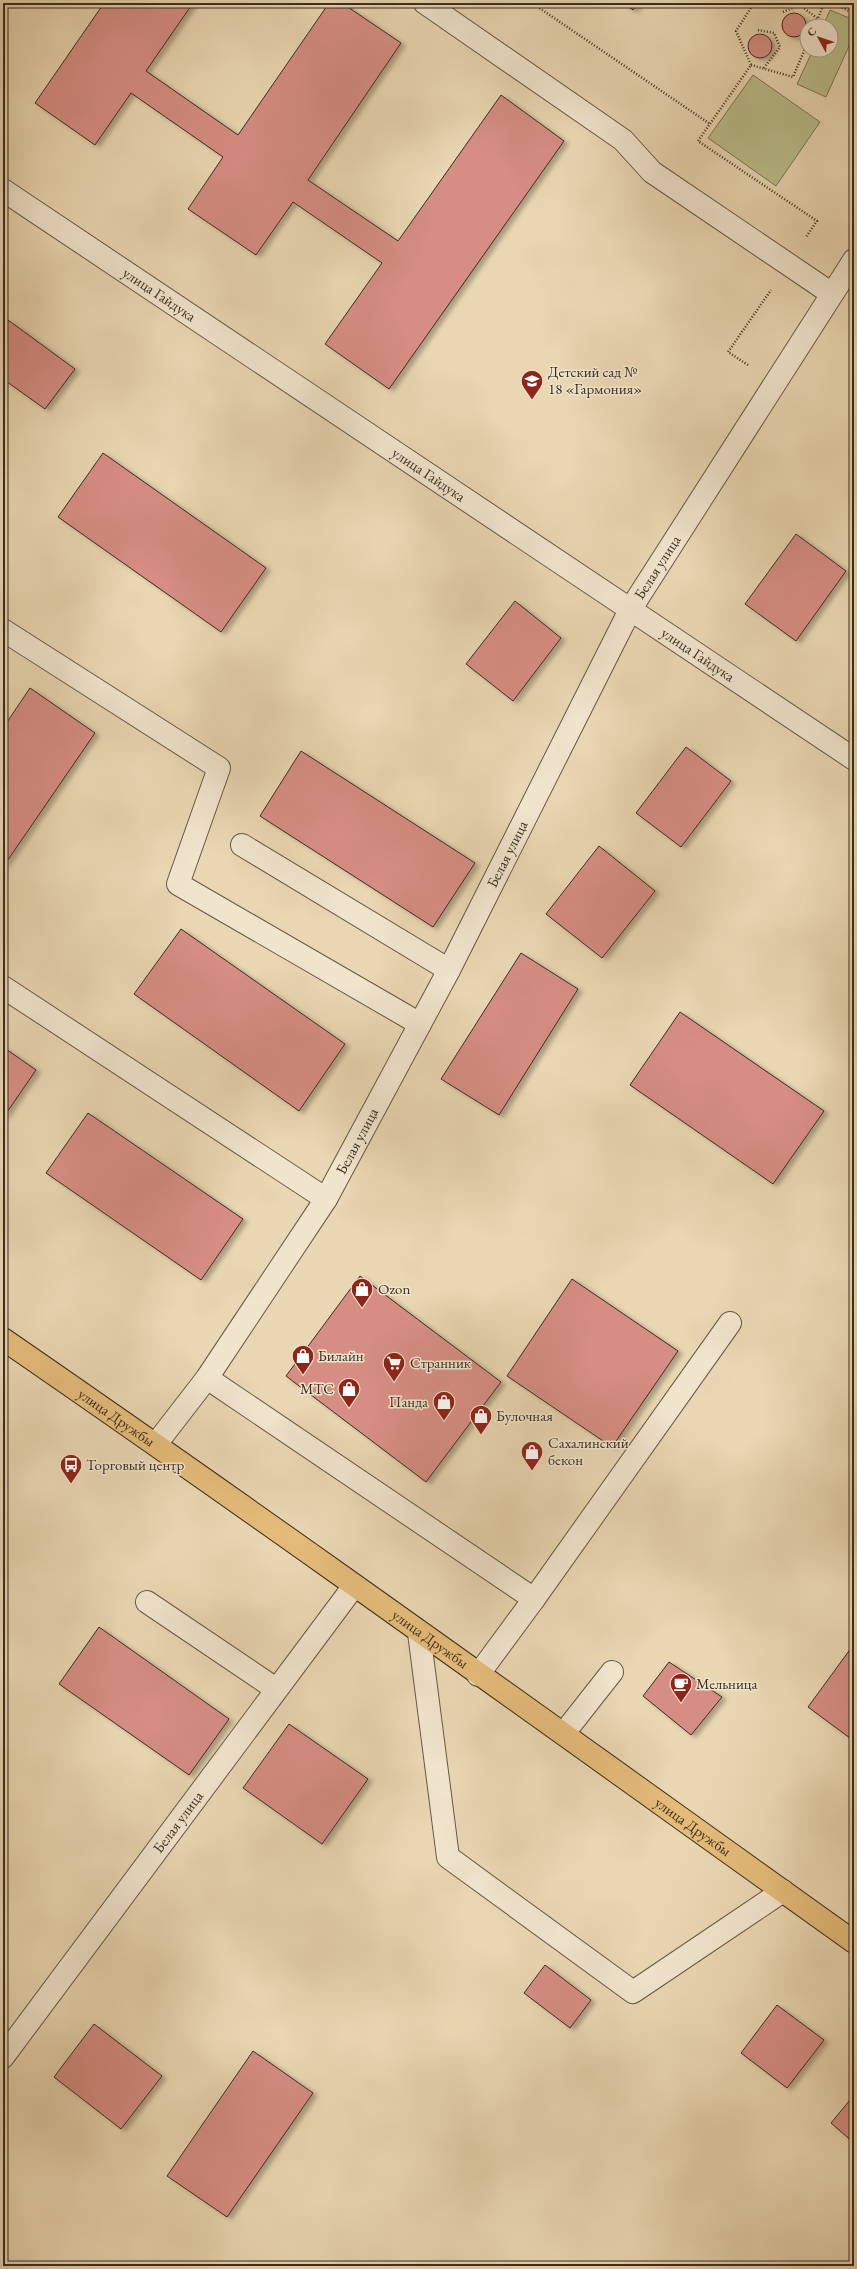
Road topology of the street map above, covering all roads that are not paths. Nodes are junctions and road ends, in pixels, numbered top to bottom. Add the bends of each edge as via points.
1 (425, 3) edge
2 (3, 190) edge
3 (854, 260) edge
4 (832, 294) junction
5 (630, 610) junction
6 (3, 630) edge
7 (854, 759) edge
8 (242, 845) dead end
9 (449, 970) junction
10 (3, 987) edge
11 (420, 1024) junction
12 (326, 1199) junction
13 (730, 1323) dead end
14 (3, 1339) edge
15 (207, 1378) junction
16 (156, 1444) junction
17 (354, 1586) junction
18 (534, 1599) junction
19 (147, 1602) dead end
20 (418, 1633) junction
21 (612, 1672) dead end
22 (478, 1675) junction
23 (276, 1689) junction
24 (564, 1733) junction
25 (783, 1891) junction
26 (854, 1942) edge
27 (3, 2057) edge

1 - 4 street via 623,140 652,172
2 - 5 street, улица Гайдука
3 - 4 street, Белая улица
4 - 5 street, Белая улица
5 - 7 street, улица Гайдука
5 - 9 street, Белая улица
6 - 11 street via 219,768 178,884
8 - 9 street
9 - 11 street, Белая улица
10 - 12 street
11 - 12 street, Белая улица
12 - 15 street, Белая улица
13 - 18 street
14 - 16 main road, улица Дружбы
15 - 16 street, Белая улица
15 - 18 street
16 - 17 main road, улица Дружбы
17 - 20 main road, улица Дружбы
17 - 23 street, Белая улица
18 - 22 street
19 - 23 street
20 - 22 main road, улица Дружбы
20 - 25 street via 448,1857 633,1992
21 - 24 street
22 - 24 main road, улица Дружбы
23 - 27 street, Белая улица
24 - 25 main road, улица Дружбы
25 - 26 main road, улица Дружбы

